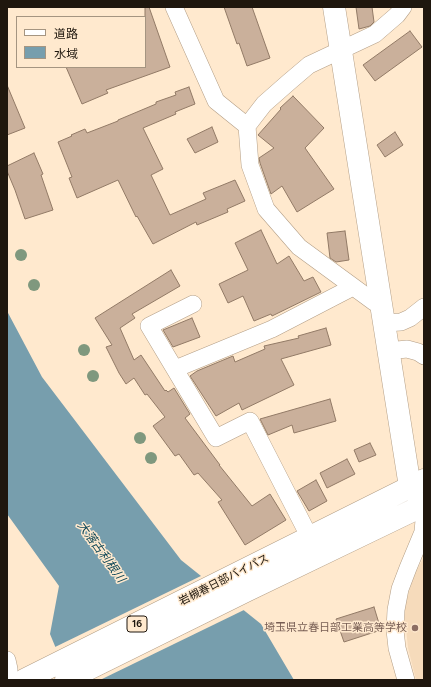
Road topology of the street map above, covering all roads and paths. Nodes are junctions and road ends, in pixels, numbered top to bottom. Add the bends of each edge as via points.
1 (174, 7) edge
2 (334, 7) edge
3 (403, 7) edge
4 (342, 51) junction
5 (248, 126) junction
6 (353, 287) junction
7 (193, 304) dead end
8 (424, 307) edge
9 (383, 314) junction
10 (388, 351) junction
11 (424, 356) edge
12 (174, 369) junction
13 (417, 483) edge
14 (422, 506) edge
15 (310, 538) junction
16 (240, 583) junction
17 (7, 660) edge
18 (32, 676) edge
19 (9, 680) edge
20 (66, 680) edge
21 (406, 680) edge

1 - 5 street via 216,101
2 - 4 main road
3 - 4 street via 375,34
4 - 5 street via 309,65 264,104
4 - 9 main road
5 - 6 street via 250,165 266,209 299,248
6 - 9 street via 374,302
6 - 12 street via 272,329
7 - 12 street via 149,326
8 - 9 street via 401,322
9 - 10 main road
10 - 11 street via 407,349
10 - 13 main road
12 - 15 street via 216,438 250,421
13 - 14 street
13 - 15 main road, 岩槻春日部バイパス / 16
14 - 16 main road, 岩槻春日部バイパス / 16
14 - 21 street via 423,532 400,589 396,610 397,648
15 - 16 main road, 岩槻春日部バイパス / 16
16 - 18 main road, 岩槻春日部バイパス / 16
16 - 20 main road, 岩槻春日部バイパス / 16
17 - 19 street

